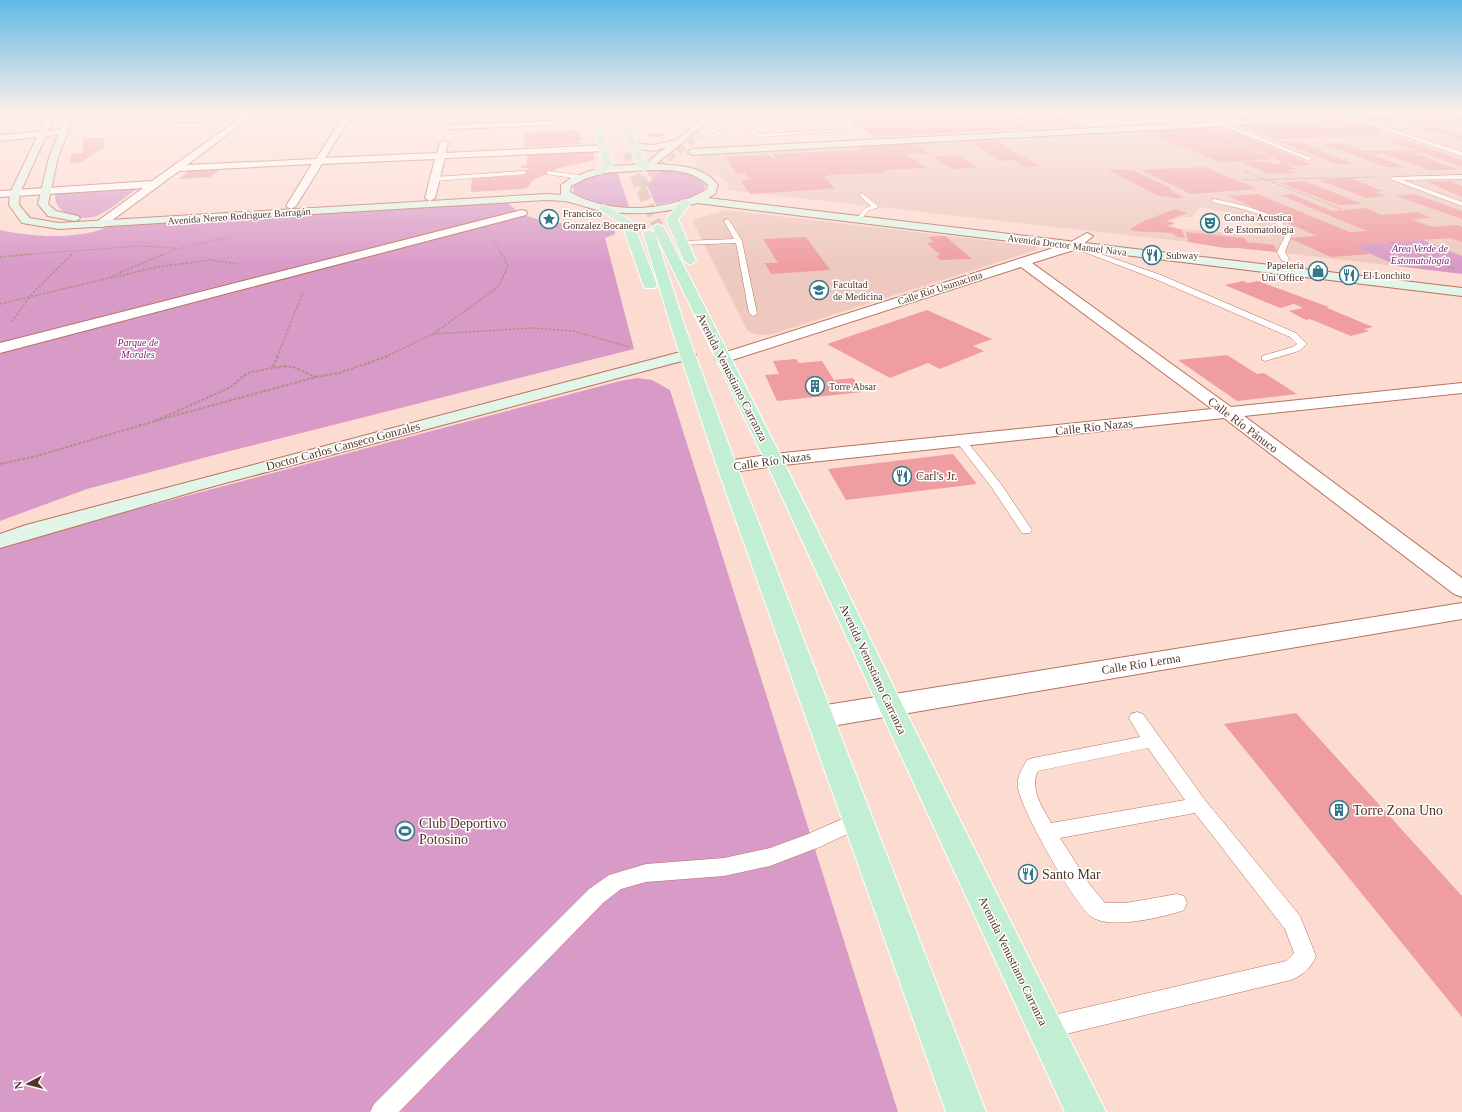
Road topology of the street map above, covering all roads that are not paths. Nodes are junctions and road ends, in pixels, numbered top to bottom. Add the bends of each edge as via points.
1 (29, 164) edge
2 (52, 164) edge
3 (184, 164) edge
4 (275, 164) edge
5 (318, 164) edge
6 (438, 164) edge
7 (608, 164) edge
8 (644, 164) tunnel mouth
9 (650, 164) tunnel mouth
10 (662, 164) tunnel mouth
11 (690, 164) edge
12 (646, 167) junction
13 (178, 168) junction
14 (600, 171) junction
15 (524, 173) dead end
16 (548, 173) dead end
17 (579, 177) junction
18 (1462, 177) edge
19 (435, 179) junction
20 (156, 184) junction
21 (566, 185) junction
22 (44, 191) junction
23 (711, 192) junction
24 (15, 193) junction
25 (0, 194) edge
26 (862, 195) dead end
27 (430, 198) junction
28 (572, 199) junction
29 (1214, 201) dead end
30 (691, 202) junction
31 (1462, 204) edge
32 (290, 206) junction
33 (604, 208) junction
34 (522, 213) dead end
35 (863, 215) junction
36 (112, 217) junction
37 (728, 221) dead end
38 (99, 225) junction
39 (1087, 236) junction
40 (739, 241) junction
41 (682, 243) junction
42 (1073, 246) junction
43 (1289, 259) joint
44 (1023, 262) junction
45 (1462, 292) edge
46 (753, 313) dead end
47 (703, 321) junction
48 (679, 330) junction
49 (0, 348) edge
50 (688, 355) junction
51 (723, 358) junction
52 (1265, 358) dead end
53 (1462, 388) edge
54 (1227, 412) junction
55 (961, 441) junction
56 (774, 460) junction
57 (727, 467) junction
58 (1026, 530) dead end
59 (0, 541) edge
60 (1462, 589) edge
61 (1462, 611) edge
62 (890, 706) junction
63 (820, 717) junction
64 (1137, 718) dead end
65 (1152, 741) junction
66 (1199, 805) junction
67 (858, 820) junction
68 (1047, 832) junction
69 (1177, 903) dead end
70 (1045, 1028) junction
71 (382, 1112) edge
72 (966, 1112) edge
73 (1086, 1112) edge

1 - 24 main road
2 - 22 main road, Avenida Nereo Rodríguez Barragán
3 - 13 street
4 - 13 street
5 - 32 street
6 - 19 street
7 - 14 main road
8 - 12 main road
9 - 12 main road
10 - 12 main road, Avenida Nereo Rodríguez Barragán
11 - 23 main road via 713,185
12 - 14 main road, Avenida Nereo Rodríguez Barragán
13 - 20 street
14 - 17 main road, Avenida Nereo Rodríguez Barragán
15 - 19 lane
16 - 17 lane
17 - 21 main road, Avenida Nereo Rodríguez Barragán
18 - 31 lane via 1393,179
19 - 27 street
20 - 22 street
20 - 36 street
21 - 27 main road, Avenida Nereo Rodríguez Barragán via 513,193
21 - 28 main road via 565,193
22 - 24 street
22 - 36 main road, Avenida Nereo Rodríguez Barragán via 43,204 52,214 72,218
23 - 30 main road
23 - 35 main road, Avenida Doctor Manuel Nava
24 - 25 street
24 - 38 main road, Avenida Nereo Rodríguez Barragán via 14,205 26,221 59,226
26 - 35 lane via 876,207
27 - 32 main road, Avenida Nereo Rodríguez Barragán
28 - 33 main road, Avenida Nereo Rodríguez Barragán
28 - 38 main road, Avenida Nereo Rodríguez Barragán via 533,198
29 - 43 lane via 1257,213 1287,228 1289,234 1281,252
30 - 33 main road, Avenida Nereo Rodríguez Barragán via 646,209
30 - 35 main road, Avenida Doctor Manuel Nava
30 - 41 main road via 672,219
32 - 36 main road, Avenida Nereo Rodríguez Barragán
33 - 48 main road via 627,222 656,299
34 - 49 street
35 - 39 main road, Avenida Doctor Manuel Nava
35 - 42 main road, Avenida Doctor Manuel Nava
36 - 38 street
37 - 40 lane
39 - 42 street, Calle Río Usumacinta
39 - 43 main road, Avenida Doctor Manuel Nava
40 - 41 lane
40 - 46 lane
41 - 47 main road via 705,296
42 - 44 street, Calle Río Usumacinta
42 - 45 main road, Avenida Doctor Manuel Nava
42 - 52 lane via 1180,286 1293,335 1303,344 1296,349
44 - 51 street, Calle Río Usumacinta
44 - 54 street, Calle Río Pánuco
47 - 48 main road, Avenida Venustiano Carranza via 652,227
47 - 51 main road, Avenida Venustiano Carranza
48 - 50 main road, Avenida Venustiano Carranza
50 - 57 main road, Avenida Venustiano Carranza
50 - 59 main road, Doctor Carlos Canseco Gonzales via 196,485
51 - 56 main road, Avenida Venustiano Carranza
53 - 54 street, Calle Río Nazas
54 - 55 street, Calle Río Nazas
54 - 60 street, Calle Río Pánuco
55 - 56 street, Calle Río Nazas
55 - 58 lane via 997,486
56 - 57 street, Calle Río Nazas
56 - 62 main road, Avenida Venustiano Carranza
57 - 63 main road, Avenida Venustiano Carranza
61 - 62 street, Calle Río Lerma
62 - 63 street, Calle Río Lerma
62 - 70 main road, Avenida Venustiano Carranza
63 - 67 main road, Avenida Venustiano Carranza
64 - 65 lane
65 - 66 lane
65 - 68 lane via 1033,765 1027,774 1027,791
66 - 68 lane
66 - 70 lane via 1293,923 1306,956 1291,970
67 - 71 lane via 770,857 724,867 646,874 616,881 596,896
67 - 72 main road, Avenida Venustiano Carranza
68 - 69 lane via 1084,895 1099,911 1118,914
70 - 73 main road, Avenida Venustiano Carranza

